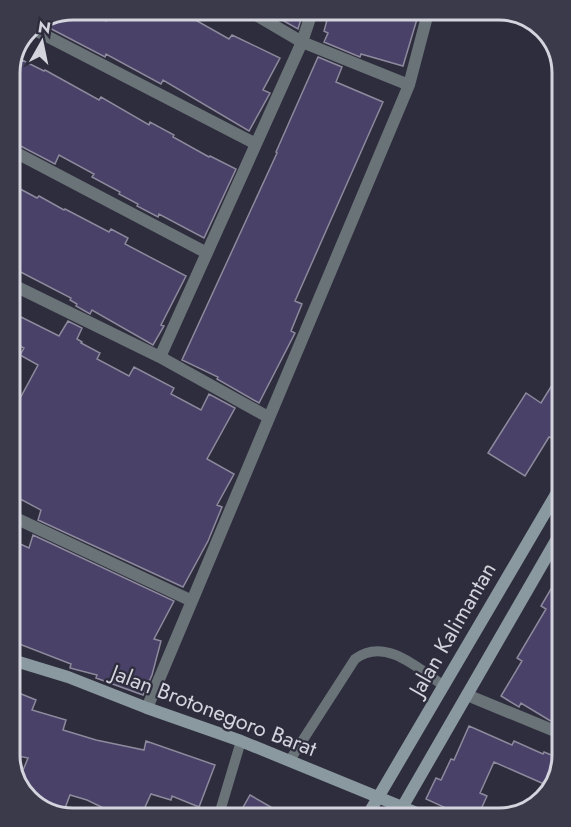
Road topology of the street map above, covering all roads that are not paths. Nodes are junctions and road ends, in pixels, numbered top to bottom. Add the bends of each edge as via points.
1 (265, 20) edge
2 (309, 20) edge
3 (426, 20) edge
4 (39, 32) edge
5 (302, 42) junction
6 (409, 85) junction
7 (256, 144) junction
8 (20, 155) edge
9 (207, 253) junction
10 (20, 288) edge
11 (160, 357) junction
12 (268, 417) junction
13 (552, 501) edge
14 (20, 520) edge
15 (552, 547) edge
16 (192, 601) junction
17 (20, 662) edge
18 (444, 686) junction
19 (467, 695) junction
20 (147, 708) junction
21 (552, 730) edge
22 (241, 741) junction
23 (290, 760) junction
24 (379, 796) junction
25 (221, 807) edge
26 (372, 808) edge
27 (394, 808) edge
28 (402, 808) edge

1 - 5 street
2 - 5 street
3 - 6 street
4 - 7 street
5 - 6 street
5 - 7 street
6 - 12 street
7 - 9 street
8 - 9 street
9 - 11 street
10 - 11 street
11 - 12 street
12 - 16 street
13 - 18 main road, Jalan Kalimantan
14 - 16 street
15 - 19 main road, Jalan Kalimantan
16 - 20 street
17 - 20 main road, Jalan Brotonegoro Barat
18 - 23 lane via 395,653 365,651 355,659
18 - 24 main road, Jalan Kalimantan
19 - 21 street
19 - 28 main road, Jalan Kalimantan
20 - 22 main road, Jalan Brotonegoro Barat
22 - 23 main road, Jalan Brotonegoro Barat
22 - 25 lane
23 - 24 main road, Jalan Brotonegoro Barat
24 - 26 main road, Jalan Kalimantan
24 - 27 main road, Jalan Brotonegoro Barat

